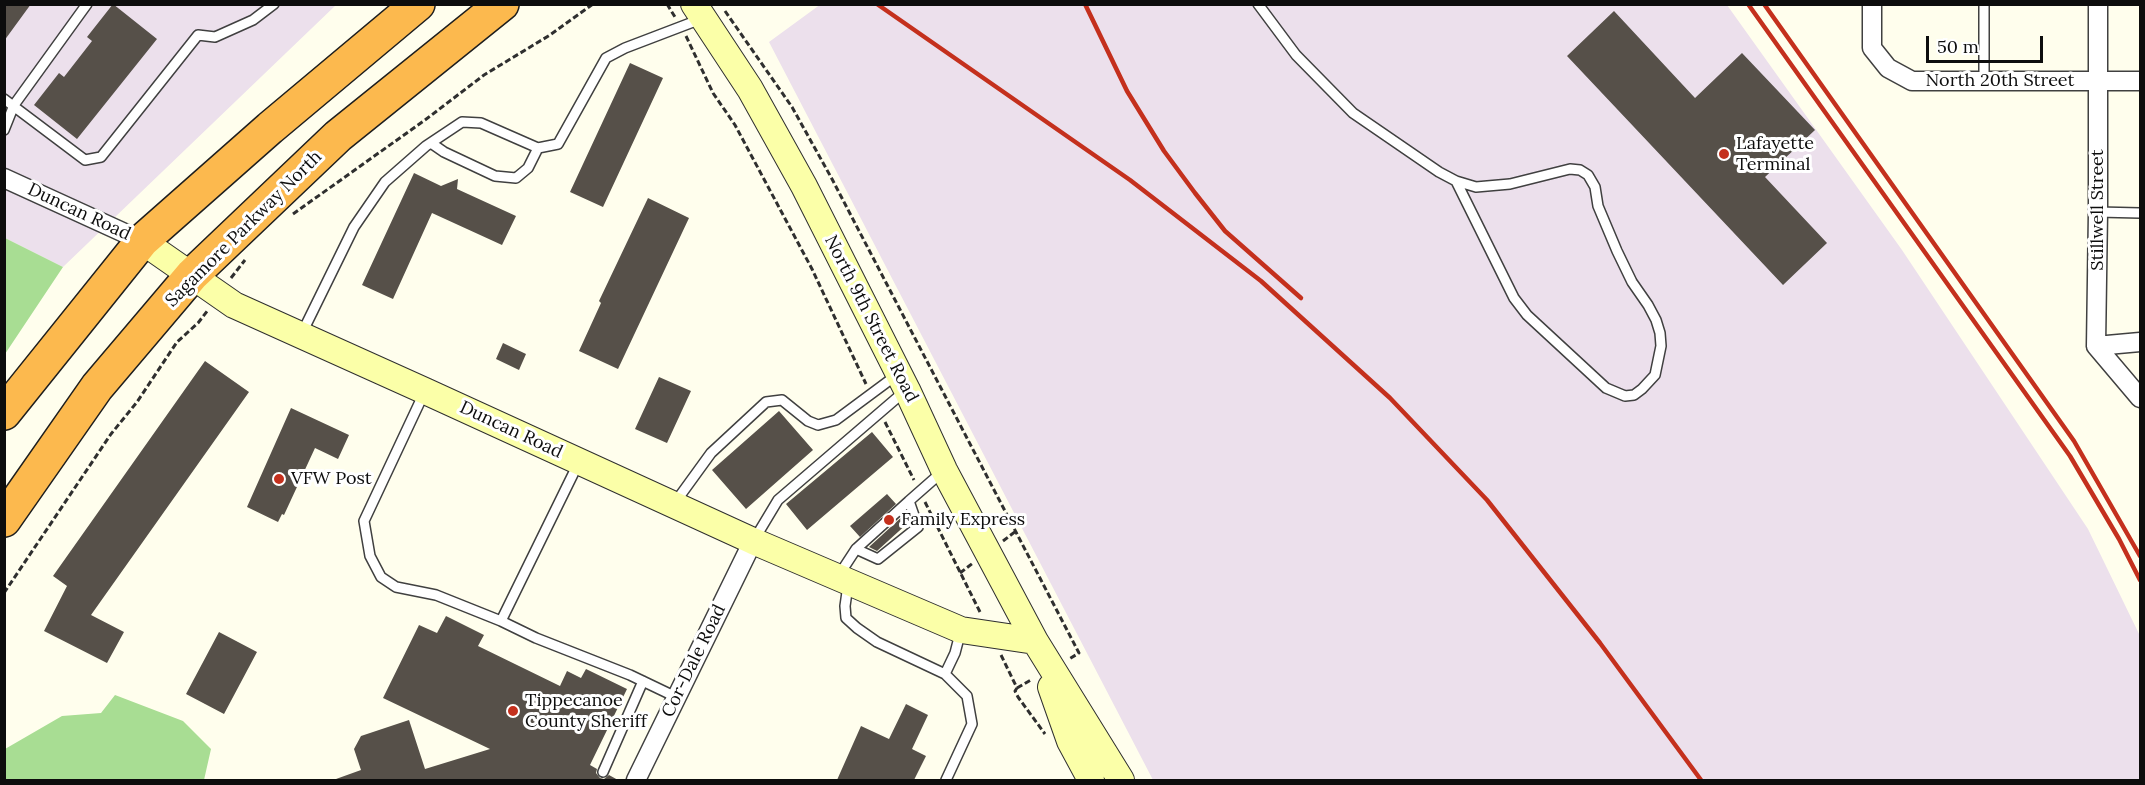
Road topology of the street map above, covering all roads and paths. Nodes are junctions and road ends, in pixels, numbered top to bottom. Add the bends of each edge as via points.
1 (87, 4) edge
2 (274, 4) edge
3 (418, 4) edge
4 (502, 4) edge
5 (593, 4) edge
6 (667, 4) edge
7 (1258, 4) edge
8 (1872, 4) edge
9 (1984, 4) edge
10 (2098, 4) edge
11 (699, 14) edge
12 (1984, 81) junction
13 (2098, 81) junction
14 (2140, 81) edge
15 (4, 99) edge
16 (14, 105) junction
17 (4, 130) edge
18 (431, 143) junction
19 (538, 148) junction
20 (4, 178) edge
21 (1456, 181) junction
22 (2098, 212) junction
23 (2140, 213) edge
24 (287, 217) dead end
25 (142, 241) junction
26 (246, 258) dead end
27 (235, 272) dead end
28 (192, 276) junction
29 (198, 323) dead end
30 (301, 335) junction
31 (2140, 342) edge
32 (2096, 346) junction
33 (903, 381) junction
34 (425, 390) junction
35 (871, 392) junction
36 (2140, 398) edge
37 (880, 412) junction
38 (4, 414) edge
39 (580, 462) junction
40 (944, 470) junction
41 (920, 492) junction
42 (909, 501) junction
43 (674, 504) junction
44 (4, 520) edge
45 (753, 541) junction
46 (856, 549) junction
47 (960, 573) dead end
48 (843, 579) junction
49 (4, 593) edge
50 (501, 621) junction
51 (962, 630) junction
52 (1035, 641) junction
53 (1079, 653) dead end
54 (945, 674) junction
55 (643, 681) junction
56 (1017, 688) dead end
57 (676, 697) junction
58 (1048, 739) dead end
59 (603, 772) dead end
60 (636, 780) edge
61 (945, 780) edge
62 (1091, 780) edge
63 (1121, 780) edge

1 - 16 lane
2 - 16 lane via 253,20 215,37 198,35 101,157 85,160
3 - 25 highway
4 - 28 highway, Sagamore Parkway North via 338,136
5 - 24 path via 484,75
6 - 11 path
7 - 21 lane via 1296,55 1353,113
8 - 12 street, North 20th Street via 1872,48 1888,68 1912,81
9 - 12 lane
10 - 13 street, Stillwell Street
11 - 19 lane via 606,58 558,144
11 - 33 main road, North 9th Street Road via 750,89 804,186
11 - 35 path via 689,41 713,93 735,125 812,269
11 - 53 path via 759,58 792,107
12 - 13 street, North 20th Street
13 - 14 street, North 20th Street
13 - 22 street, Stillwell Street
15 - 16 lane
16 - 17 lane
18 - 19 lane via 462,122 481,123
18 - 19 lane via 495,176 516,178 528,168
18 - 30 lane via 385,182 354,227
20 - 25 street, Duncan Road
21 - 21 lane via 1476,187 1510,184 1570,169 1588,175 1617,251 1660,333 1655,375 1642,389 1625,396 1606,388 1527,315 1514,298
22 - 23 lane
22 - 32 street, Stillwell Street
25 - 28 main road, Duncan Road
25 - 38 highway
26 - 27 path
28 - 30 main road, Duncan Road via 234,305
28 - 44 highway, Sagamore Parkway North via 97,387
29 - 49 path via 177,342
30 - 34 main road, Duncan Road
31 - 32 street
32 - 36 street
33 - 35 lane
33 - 37 lane
33 - 40 main road, North 9th Street Road
34 - 39 main road, Duncan Road
34 - 50 lane via 364,521 370,556 381,577 396,587 436,595
35 - 43 lane via 836,420 818,425 782,400 766,402 711,453
37 - 41 path
37 - 45 lane via 778,500
39 - 43 main road, Duncan Road
39 - 50 lane
40 - 41 lane
40 - 52 main road, North 9th Street Road
41 - 42 lane
41 - 47 path
42 - 46 lane
42 - 46 lane via 918,526 878,559
43 - 45 main road, Duncan Road
45 - 48 main road, Duncan Road
45 - 57 street, Cor-Dale Road
46 - 48 lane
48 - 51 main road, Duncan Road
48 - 54 lane via 846,618 878,642
50 - 55 lane
51 - 52 main road, Duncan Road
51 - 54 lane
52 - 62 main road via 1070,741
52 - 63 main road
54 - 61 lane via 967,696 972,724
55 - 57 lane
55 - 59 lane
56 - 58 path via 1018,698
57 - 60 street, Cor-Dale Road

